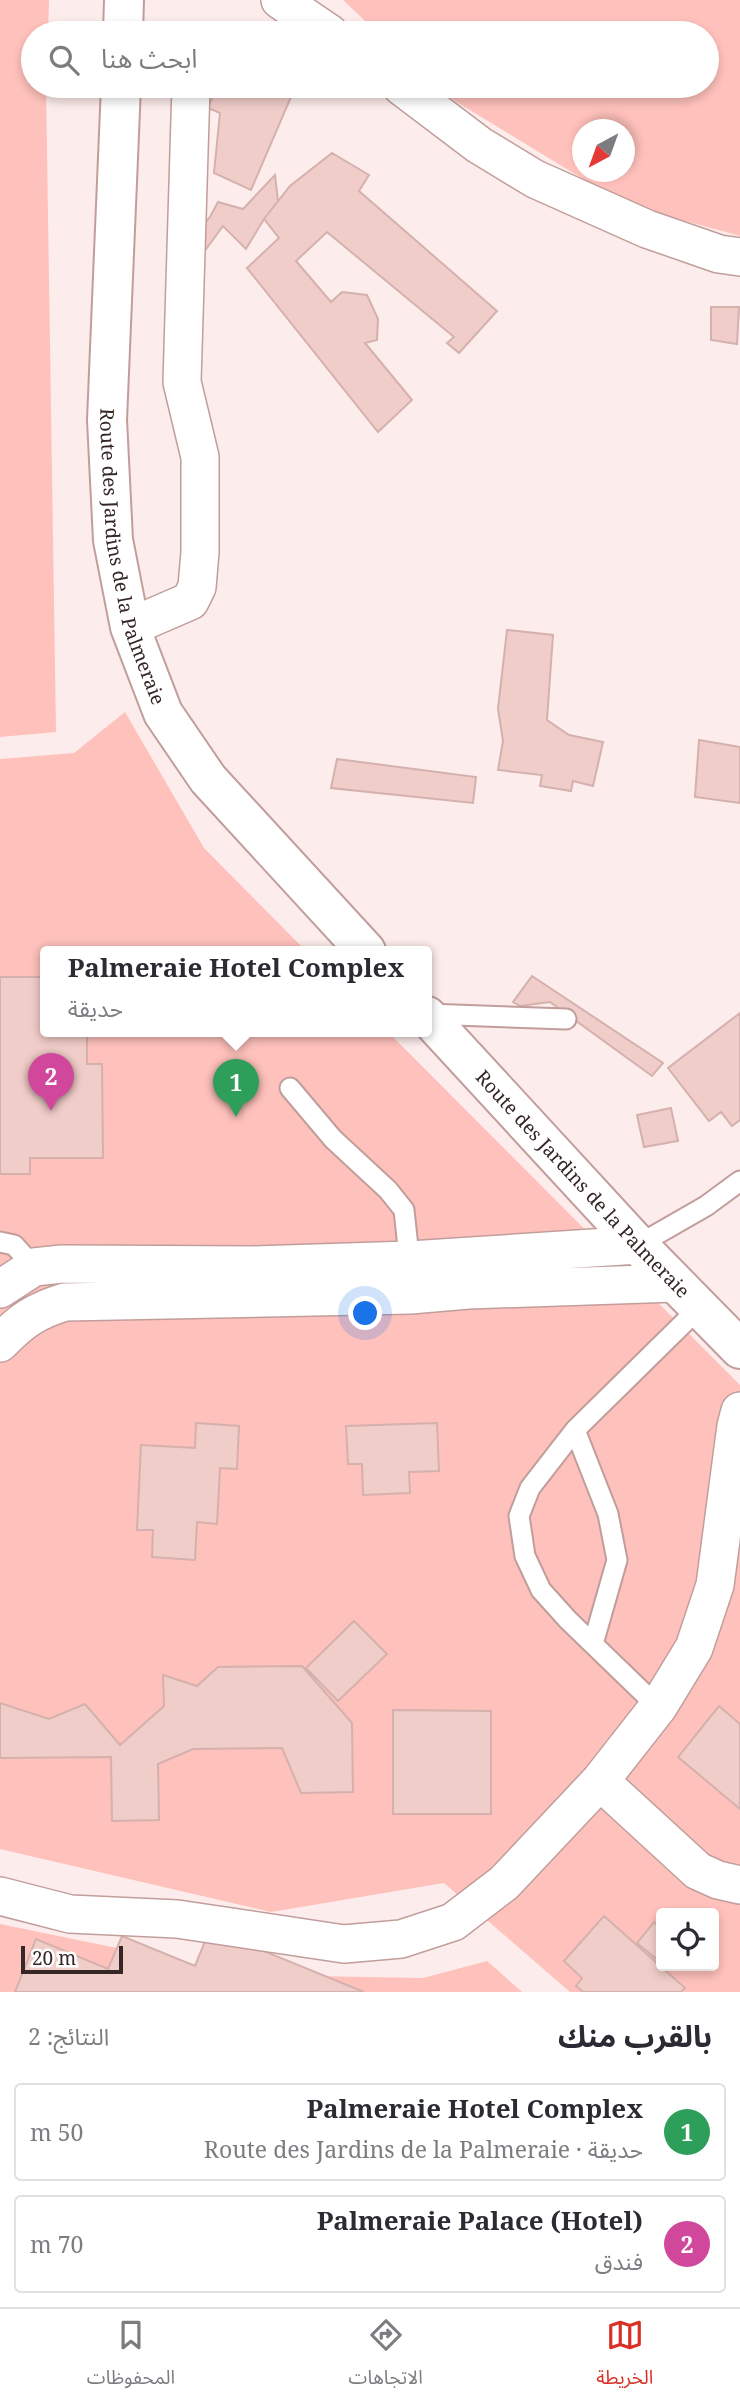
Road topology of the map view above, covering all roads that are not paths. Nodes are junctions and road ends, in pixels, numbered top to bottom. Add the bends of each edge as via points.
1 (124, 0) edge
2 (294, 3) edge
3 (123, 21) edge
4 (315, 21) edge
5 (120, 98) edge
6 (191, 98) edge
7 (417, 98) edge
8 (740, 257) edge
9 (130, 627) junction
10 (361, 946) edge
11 (432, 1015) edge
12 (566, 1018) dead end
13 (432, 1020) edge
14 (289, 1088) dead end
15 (740, 1181) edge
16 (0, 1242) edge
17 (638, 1245) junction
18 (34, 1267) junction
19 (410, 1277) junction
20 (253, 1282) junction
21 (0, 1289) edge
22 (687, 1296) junction
23 (0, 1343) edge
24 (740, 1349) edge
25 (740, 1411) edge
26 (575, 1430) junction
27 (593, 1644) junction
28 (658, 1707) junction
29 (600, 1781) junction
30 (740, 1885) edge
31 (0, 1896) edge

1 - 3 street
2 - 4 street
5 - 9 street, Route des Jardins de la Palmeraie via 107,420 113,540
6 - 9 street via 182,382 200,457 197,587 190,601
7 - 8 street via 479,145 535,179 647,229
9 - 10 street, Route des Jardins de la Palmeraie via 163,713 208,779
11 - 12 lane
13 - 17 street, Route des Jardins de la Palmeraie
14 - 19 lane via 404,1210
15 - 17 lane
16 - 18 lane via 14,1245
17 - 19 street
17 - 22 street, Route des Jardins de la Palmeraie
18 - 20 street via 62,1264
18 - 21 street
19 - 20 street
19 - 22 street via 468,1290
20 - 23 street via 65,1302 40,1310
22 - 24 street, Route des Jardins de la Palmeraie
22 - 26 lane
25 - 28 street via 715,1585 694,1648
26 - 27 lane via 608,1514 617,1560
26 - 27 lane via 530,1488 519,1516 525,1556 541,1590
27 - 28 lane
28 - 29 street
29 - 30 street via 698,1871
29 - 31 street via 504,1883 453,1922 401,1939 344,1944 177,1919 70,1914

